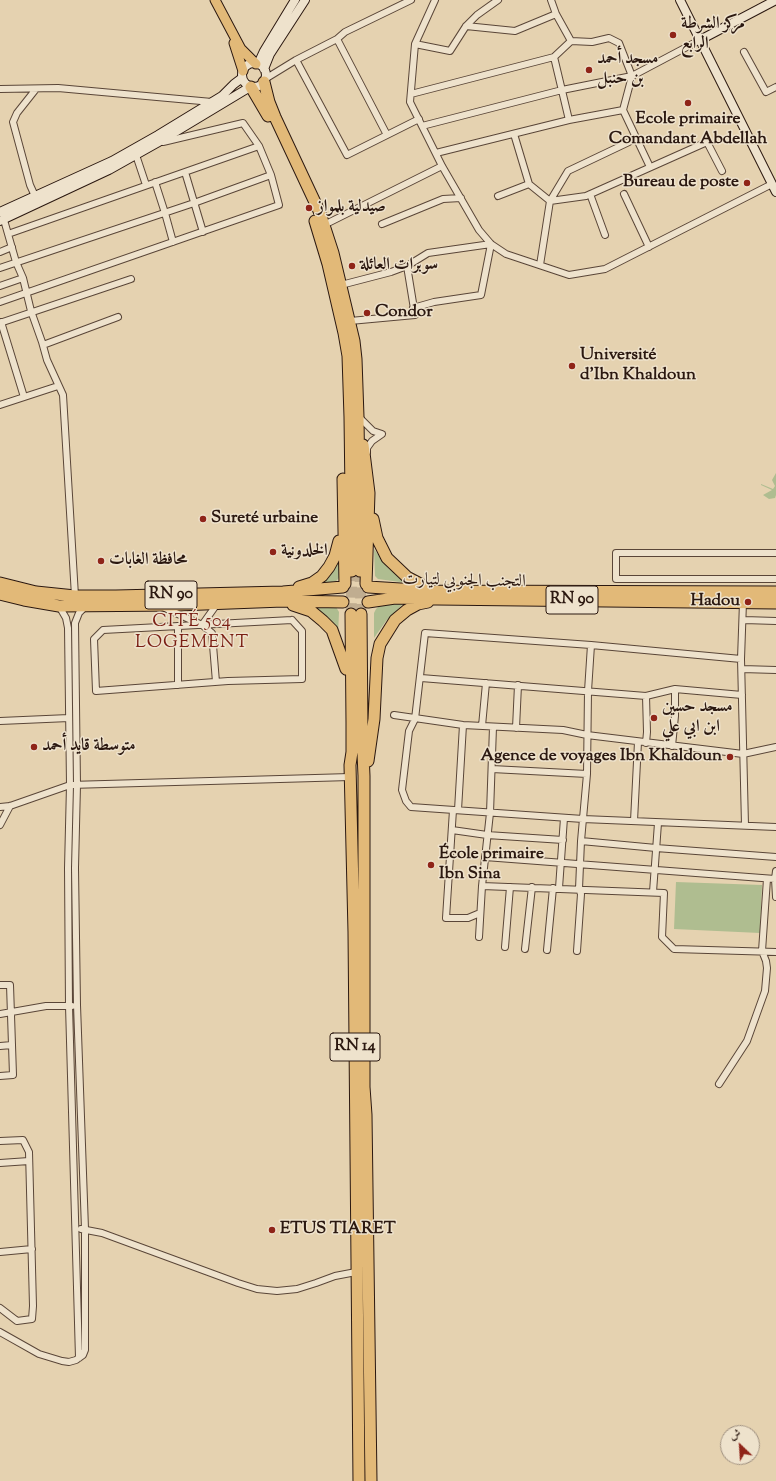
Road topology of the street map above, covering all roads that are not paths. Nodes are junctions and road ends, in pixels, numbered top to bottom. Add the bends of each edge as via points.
1 (215, 0) edge
2 (301, 0) edge
3 (411, 0) edge
4 (435, 0) edge
5 (498, 0) edge
6 (550, 0) edge
7 (680, 0) edge
8 (776, 0) edge
9 (556, 14) junction
10 (466, 26) junction
11 (229, 28) junction
12 (338, 39) junction
13 (700, 40) junction
14 (571, 41) junction
15 (416, 44) junction
16 (744, 52) dead end
17 (554, 57) junction
18 (296, 60) junction
19 (257, 64) junction
20 (264, 69) junction
21 (243, 75) junction
22 (632, 76) junction
23 (265, 80) junction
24 (251, 87) junction
25 (776, 87) edge
26 (0, 89) edge
27 (36, 89) junction
28 (562, 90) junction
29 (411, 94) junction
30 (212, 102) junction
31 (623, 110) junction
32 (419, 120) junction
33 (569, 120) junction
34 (422, 126) junction
35 (514, 134) junction
36 (387, 136) junction
37 (629, 142) dead end
38 (157, 143) junction
39 (259, 146) junction
40 (436, 153) junction
41 (136, 155) junction
42 (442, 166) junction
43 (650, 167) junction
44 (722, 171) dead end
45 (185, 172) junction
46 (271, 175) junction
47 (155, 182) junction
48 (774, 183) edge
49 (529, 184) junction
50 (146, 185) junction
51 (776, 192) edge
52 (590, 194) junction
53 (624, 194) dead end
54 (35, 196) junction
55 (498, 196) dead end
56 (461, 198) junction
57 (550, 201) junction
58 (194, 203) junction
59 (165, 212) junction
60 (1, 214) edge
61 (382, 224) dead end
62 (324, 225) junction
63 (203, 232) junction
64 (8, 234) junction
65 (605, 235) dead end
66 (173, 242) junction
67 (491, 244) junction
68 (12, 247) junction
69 (649, 247) junction
70 (0, 252) edge
71 (16, 262) junction
72 (540, 265) junction
73 (407, 266) junction
74 (0, 268) edge
75 (23, 278) junction
76 (131, 279) dead end
77 (341, 285) junction
78 (0, 286) edge
79 (27, 292) junction
80 (0, 302) edge
81 (413, 308) junction
82 (31, 311) junction
83 (118, 317) dead end
84 (350, 321) junction
85 (0, 323) edge
86 (43, 345) junction
87 (58, 386) junction
88 (24, 397) junction
89 (0, 405) edge
90 (354, 417) junction
91 (366, 460) junction
92 (369, 493) junction
93 (343, 495) junction
94 (776, 553) edge
95 (356, 571) tunnel mouth
96 (776, 579) edge
97 (0, 583) edge
98 (344, 586) junction
99 (367, 586) junction
100 (776, 592) edge
101 (0, 594) edge
102 (435, 595) junction
103 (75, 596) junction
104 (283, 597) junction
105 (743, 602) junction
106 (367, 603) junction
107 (776, 603) edge
108 (217, 604) junction
109 (160, 605) junction
110 (59, 606) junction
111 (86, 606) junction
112 (350, 609) junction
113 (744, 620) junction
114 (776, 621) edge
115 (202, 625) junction
116 (178, 626) junction
117 (590, 645) junction
118 (741, 659) junction
119 (346, 669) junction
120 (742, 669) junction
121 (776, 670) edge
122 (421, 678) junction
123 (216, 682) junction
124 (486, 683) junction
125 (178, 685) junction
126 (518, 685) junction
127 (675, 689) junction
128 (588, 691) junction
129 (742, 695) junction
130 (646, 696) junction
131 (394, 715) dead end
132 (69, 718) junction
133 (415, 719) junction
134 (0, 721) edge
135 (463, 725) junction
136 (482, 726) junction
137 (493, 727) junction
138 (516, 728) junction
139 (587, 735) junction
140 (638, 742) junction
141 (646, 743) junction
142 (672, 746) junction
143 (776, 747) edge
144 (743, 754) junction
145 (350, 765) junction
146 (492, 769) junction
147 (587, 774) junction
148 (364, 776) junction
149 (350, 777) junction
150 (74, 785) junction
151 (10, 806) junction
152 (0, 807) edge
153 (455, 810) junction
154 (490, 813) junction
155 (564, 818) junction
156 (583, 819) junction
157 (634, 822) junction
158 (658, 823) junction
159 (0, 825) edge
160 (745, 825) junction
161 (776, 827) edge
162 (452, 830) junction
163 (487, 835) junction
164 (563, 840) junction
165 (581, 841) junction
166 (656, 848) junction
167 (485, 857) junction
168 (776, 857) edge
169 (561, 863) junction
170 (580, 864) junction
171 (655, 870) junction
172 (776, 871) edge
173 (767, 879) junction
174 (774, 879) junction
175 (482, 886) junction
176 (510, 887) junction
177 (532, 887) junction
178 (556, 888) junction
179 (579, 889) junction
180 (653, 892) junction
181 (776, 897) edge
182 (480, 913) junction
183 (76, 921) junction
184 (68, 922) junction
185 (479, 937) dead end
186 (504, 947) dead end
187 (525, 949) dead end
188 (547, 950) dead end
189 (577, 951) dead end
190 (762, 951) junction
191 (776, 952) edge
192 (0, 985) edge
193 (77, 1005) junction
194 (69, 1006) junction
195 (11, 1013) junction
196 (0, 1014) edge
197 (12, 1045) junction
198 (0, 1046) edge
199 (0, 1076) edge
200 (719, 1084) dead end
201 (80, 1097) junction
202 (72, 1098) junction
203 (366, 1115) junction
204 (355, 1116) junction
205 (0, 1141) edge
206 (29, 1161) junction
207 (0, 1164) edge
208 (76, 1229) junction
209 (85, 1229) junction
210 (32, 1249) junction
211 (0, 1252) edge
212 (356, 1272) junction
213 (0, 1308) edge
214 (0, 1332) edge
215 (79, 1358) junction
216 (358, 1481) edge
217 (371, 1481) edge

1 - 11 main road
2 - 19 street
2 - 20 street
3 - 12 street via 345,32
4 - 15 street
5 - 10 street
6 - 9 street
7 - 13 street
8 - 13 street
9 - 10 street via 515,31
9 - 14 street
10 - 15 street via 450,51
11 - 19 main road via 241,49
11 - 21 main road
12 - 18 street
12 - 36 street
13 - 22 street
13 - 48 street
14 - 17 street
14 - 22 street via 592,42 609,38 620,43
15 - 29 street
16 - 25 street via 766,92
17 - 28 street
17 - 29 street
18 - 23 street
18 - 36 street via 347,155
19 - 20 street
19 - 21 street via 247,66
20 - 23 street
21 - 24 street via 246,84
21 - 30 street via 222,96
22 - 28 street
22 - 31 street
23 - 24 street via 258,86
23 - 62 highway via 275,117
24 - 38 street
24 - 90 highway via 303,189 321,240 344,333
26 - 27 street
27 - 30 street via 58,88
27 - 54 street via 13,122
28 - 33 street
28 - 34 street
29 - 32 street via 410,102
30 - 54 street via 112,161
31 - 33 street
31 - 43 street
32 - 34 street
32 - 36 street
33 - 35 street
34 - 40 street
35 - 40 street
35 - 49 street
37 - 57 street via 568,171
38 - 39 street via 243,123
38 - 41 street
39 - 45 street
39 - 46 street
40 - 42 street
41 - 50 street
41 - 60 street via 109,170
42 - 56 street
42 - 62 street
43 - 44 street via 707,142
43 - 52 street
45 - 47 street
45 - 58 street
46 - 58 street
46 - 63 street via 279,205
47 - 50 street
47 - 59 street
48 - 51 street
48 - 69 street
49 - 55 street
49 - 57 street
50 - 64 street
52 - 57 street
52 - 65 street
53 - 69 street
54 - 60 street
56 - 61 street via 443,199
56 - 67 street via 479,230
57 - 72 street
58 - 59 street
58 - 63 street
59 - 66 street
59 - 71 street
60 - 64 street
62 - 77 highway
63 - 66 street
64 - 68 street
66 - 79 street
67 - 72 street via 506,254
67 - 73 street via 428,253
67 - 81 street via 481,295
68 - 70 street
68 - 71 street
69 - 72 street via 605,269 569,275
71 - 74 street
71 - 75 street
73 - 77 street
73 - 81 street
75 - 78 street
75 - 79 street
76 - 82 street
77 - 84 highway
79 - 80 street
79 - 82 street
81 - 84 street via 415,315
82 - 85 street
82 - 86 street
83 - 86 street
84 - 90 highway via 356,359
85 - 88 street
86 - 87 street
87 - 88 street
87 - 103 street via 63,395
88 - 89 street
90 - 91 highway
90 - 91 street via 373,431 382,434 367,448
90 - 93 highway via 344,439
90 - 95 highway
91 - 92 highway
92 - 99 highway
92 - 102 highway via 376,538 387,558 407,577
93 - 98 highway
93 - 104 highway via 338,547 329,567 312,583
94 - 96 street via 616,553 616,579
97 - 103 highway, RN 90 via 36,592
98 - 99 highway via 358,580
98 - 104 highway, RN 90
98 - 112 highway via 341,595
99 - 102 highway, التجنب الجنوبي لتيارت / RN 90
99 - 106 highway via 370,594
100 - 102 highway, التجنب الجنوبي لتيارت / RN 90
101 - 110 highway, RN 90
102 - 105 highway, التجنب الجنوبي لتيارت / RN 90
102 - 106 highway, التجنب الجنوبي لتيارت / RN 90
102 - 148 highway via 407,610 395,620 380,644 374,719
103 - 104 highway, RN 90
104 - 108 highway, RN 90
104 - 112 highway, RN 90
104 - 119 highway via 311,611 332,630
105 - 107 highway, التجنب الجنوبي لتيارت / RN 90
105 - 113 street
106 - 112 highway via 357,609
106 - 148 highway via 369,711
108 - 109 highway, RN 90
108 - 115 street
109 - 111 highway, RN 90
109 - 115 street
110 - 111 highway, RN 90
110 - 132 street via 68,625
111 - 150 street via 75,624
112 - 119 highway
112 - 145 highway, RN 14
112 - 148 highway, RN 14
113 - 114 street
113 - 118 street
115 - 116 street
115 - 123 street via 212,633
115 - 123 street via 292,620 302,631 302,679
116 - 125 street
116 - 125 street via 103,630 94,639 96,691
117 - 118 street
117 - 122 street via 425,633
117 - 128 street
118 - 120 street
119 - 145 highway
120 - 121 street
120 - 129 street
122 - 124 street
122 - 133 street
123 - 125 street
124 - 126 street
124 - 136 street
126 - 128 street
126 - 138 street
127 - 129 street
127 - 130 street
127 - 142 street
128 - 130 street
128 - 139 street
129 - 144 street
130 - 141 street
131 - 133 street
132 - 134 street
132 - 150 street
133 - 135 street
133 - 153 street via 408,731 402,790 406,801 411,807
135 - 136 street
135 - 153 street
136 - 137 street
137 - 138 street
137 - 146 street
138 - 139 street via 563,730
139 - 140 street
139 - 147 street
140 - 141 street
140 - 157 street
141 - 142 street
142 - 144 street
143 - 144 street
144 - 160 street
145 - 149 highway, RN 14
146 - 147 street
146 - 154 street
147 - 156 street
148 - 203 highway, RN 14
149 - 150 street
149 - 204 highway, RN 14
150 - 151 street
150 - 183 street
150 - 184 street via 68,868
151 - 152 street
151 - 159 street
153 - 154 street
153 - 162 street
154 - 155 street
154 - 163 street
155 - 156 street
155 - 164 street
156 - 157 street
156 - 165 street
157 - 158 street
158 - 160 street
158 - 166 street
160 - 161 street
162 - 163 street
162 - 182 street via 446,918 468,918
163 - 164 street
163 - 167 street
164 - 169 street
165 - 166 street
165 - 170 street
166 - 168 street
166 - 171 street
167 - 169 street
167 - 175 street
169 - 170 street
169 - 178 street
170 - 171 street
170 - 179 street
171 - 173 street
171 - 180 street
172 - 174 street
173 - 174 street
173 - 190 street
174 - 181 street
175 - 176 street
175 - 182 street
176 - 177 street
176 - 186 street
177 - 178 street
177 - 187 street
178 - 179 street
178 - 188 street
179 - 180 street
179 - 189 street via 581,894
180 - 190 street via 664,892 662,937 674,949
182 - 185 street
183 - 184 street
183 - 193 street
184 - 194 street
190 - 191 street
190 - 200 street via 767,968 765,990 747,1040
192 - 195 street via 10,985
193 - 194 street
193 - 201 street
194 - 195 street via 46,1006
194 - 202 street
195 - 196 street
195 - 197 street
197 - 198 street
197 - 199 street via 13,1075
201 - 202 street
201 - 209 street
202 - 208 street
203 - 204 highway
203 - 217 highway, RN 14
204 - 212 highway, RN 14
205 - 206 street via 23,1140 29,1152
206 - 207 street
206 - 210 street
208 - 209 street
208 - 215 street
209 - 212 street via 257,1289 297,1289 340,1274
209 - 215 street via 86,1343 83,1355
210 - 211 street
210 - 213 street via 32,1319 17,1321
212 - 216 highway, RN 14
214 - 215 street via 46,1357 66,1362

